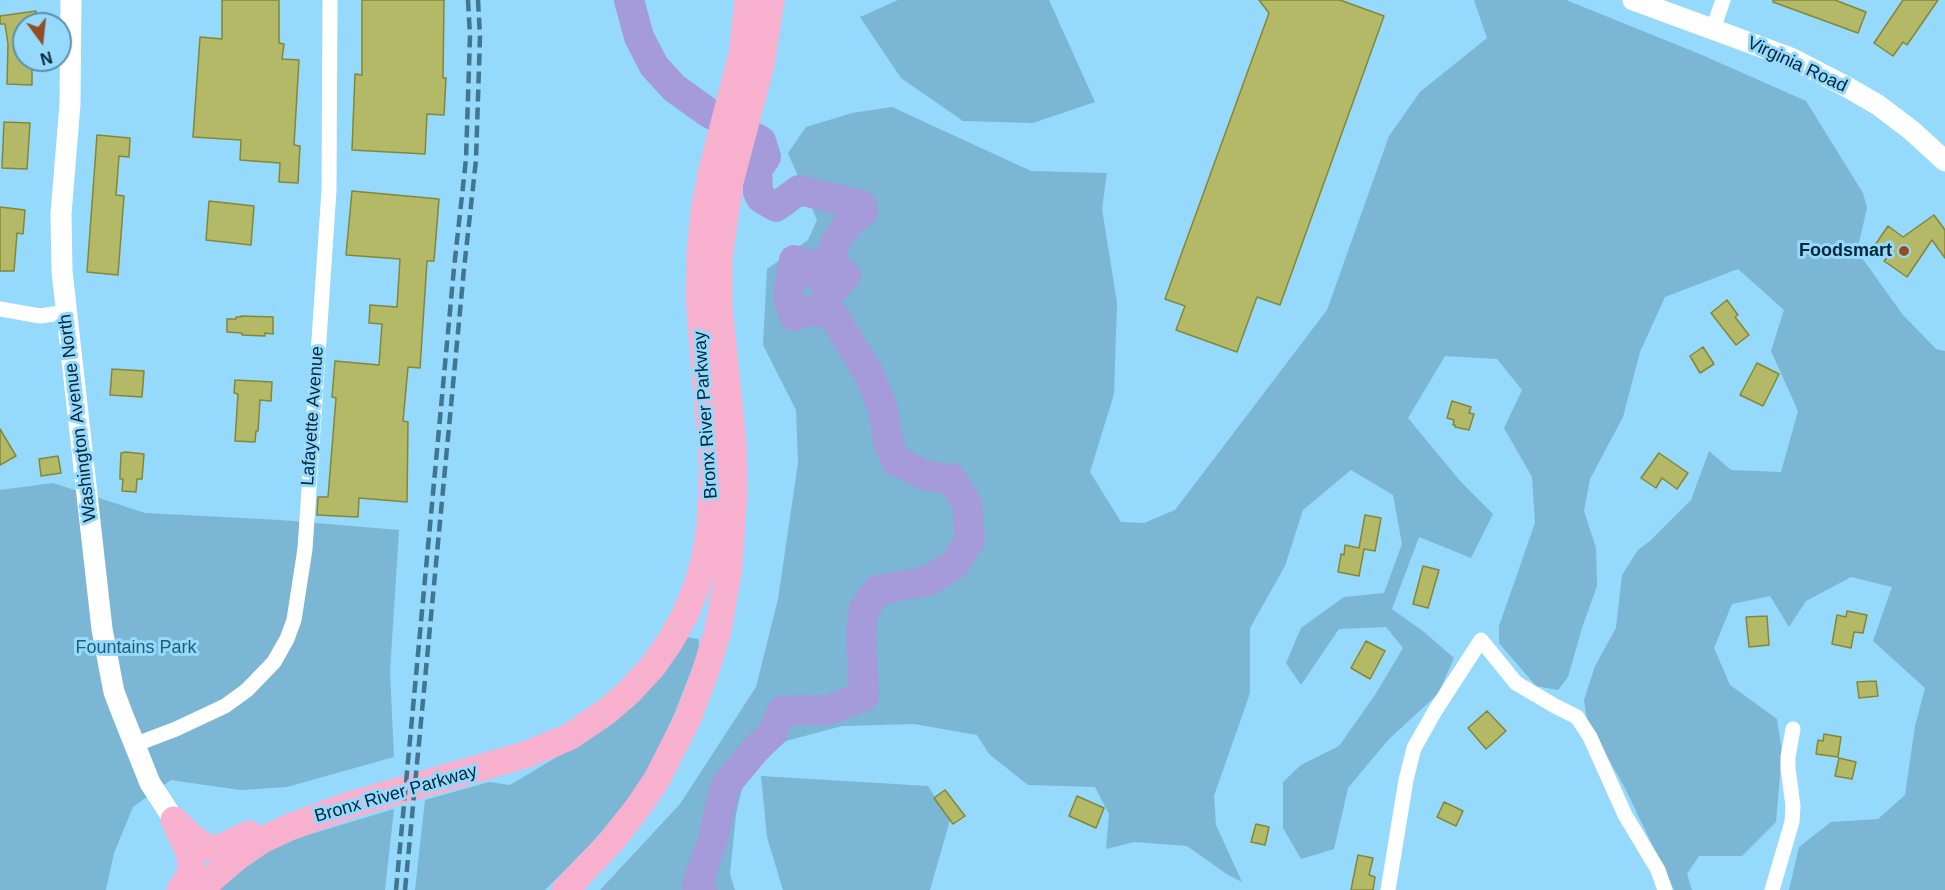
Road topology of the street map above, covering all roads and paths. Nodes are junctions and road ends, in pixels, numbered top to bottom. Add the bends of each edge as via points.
1 (71, 0) edge
2 (330, 0) edge
3 (748, 0) edge
4 (771, 0) edge
5 (1633, 0) edge
6 (1723, 0) edge
7 (1713, 29) junction
8 (743, 95) junction
9 (727, 152) junction
10 (1945, 161) edge
11 (0, 309) edge
12 (66, 312) junction
13 (1793, 729) dead end
14 (134, 746) junction
15 (343, 808) junction
16 (174, 820) junction
17 (180, 890) edge
18 (199, 890) edge
19 (565, 890) edge
20 (1388, 890) edge
21 (1665, 890) edge
22 (1772, 890) edge

1 - 12 street, Washington Avenue North via 70,104 61,214
2 - 14 street, Lafayette Avenue via 329,190 305,549 294,620 274,662 247,690 225,706
3 - 8 highway, Bronx River Parkway via 742,54
4 - 8 highway, Bronx River Parkway via 765,49
5 - 7 street, Virginia Road
6 - 7 street
7 - 10 street, Virginia Road via 1791,58 1847,87 1878,105
8 - 9 highway, Bronx River Parkway
9 - 15 highway, Bronx River Parkway via 705,205 700,251 713,497 705,557 692,600 671,640 629,692 582,729 555,744
9 - 19 highway, Bronx River Parkway via 719,305 734,490 718,630 694,703 662,770 610,843
11 - 12 street via 40,316
12 - 14 street, Washington Avenue North via 102,629 114,692
13 - 22 street via 1788,768 1792,822
14 - 16 street, Washington Avenue North via 150,783
15 - 16 highway via 264,828 214,848 201,845
15 - 18 highway, Bronx River Parkway via 262,840
16 - 17 highway via 191,862 190,875
20 - 21 street via 1414,748 1481,640 1516,683 1578,717

